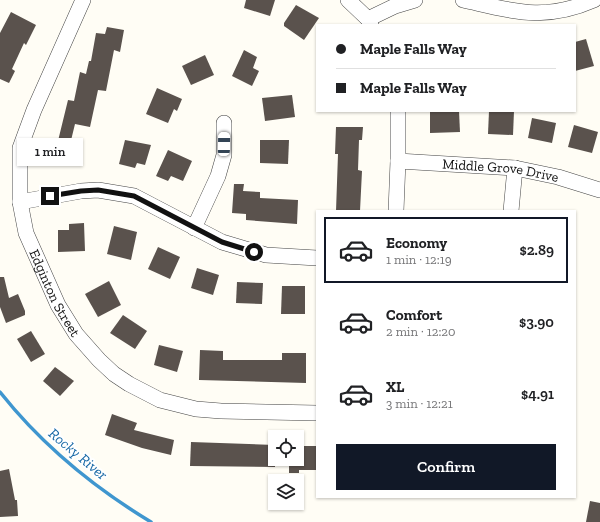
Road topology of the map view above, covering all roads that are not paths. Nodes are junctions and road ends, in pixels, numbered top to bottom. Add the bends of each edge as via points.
1 (83, 0) edge
2 (348, 0) edge
3 (415, 0) edge
4 (463, 0) edge
5 (594, 0) edge
6 (516, 6) edge
7 (370, 22) edge
8 (398, 112) edge
9 (224, 123) dead end
10 (398, 161) junction
11 (515, 168) junction
12 (600, 190) edge
13 (20, 202) junction
14 (396, 210) edge
15 (511, 210) edge
16 (194, 228) junction
17 (316, 258) edge
18 (316, 413) edge

1 - 13 street, Edginton Street via 34,110 20,148
2 - 7 street
3 - 7 street via 395,6
4 - 6 street
5 - 6 street via 578,7 546,14
8 - 10 street
9 - 16 street via 224,155 218,176
10 - 11 street, Middle Grove Drive
10 - 14 street
11 - 12 street, Middle Grove Drive via 558,177
11 - 15 street
13 - 16 street via 98,190 134,196
13 - 18 street, Edginton Street via 26,233 58,305 83,343 114,374 160,400 196,409 221,412
16 - 17 street via 222,242 266,255

